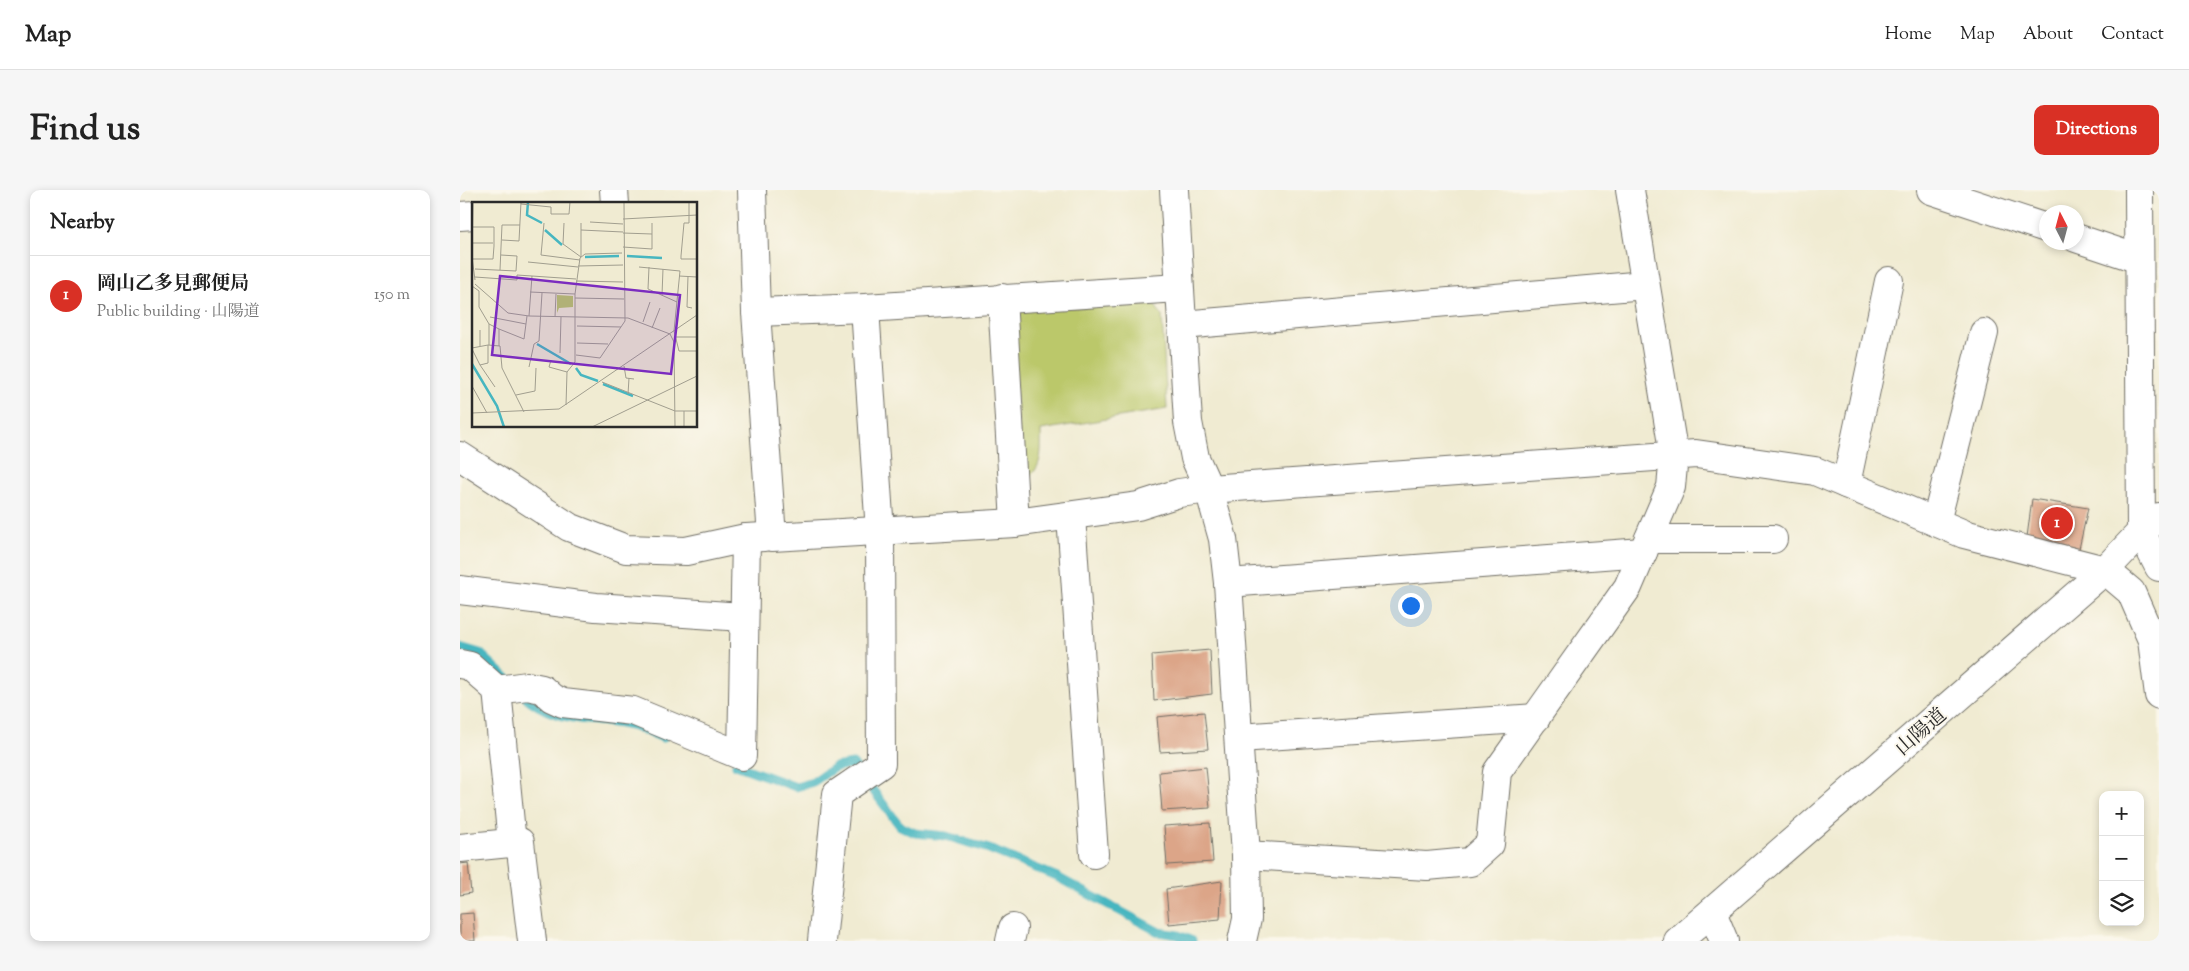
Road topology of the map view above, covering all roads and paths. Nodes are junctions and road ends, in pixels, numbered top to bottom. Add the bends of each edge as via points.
1 (752, 190) edge
2 (1174, 190) edge
3 (1630, 190) edge
4 (1931, 190) edge
5 (2139, 190) edge
6 (1996, 201) edge
7 (2039, 224) edge
8 (2084, 241) edge
9 (2140, 259) junction
10 (1889, 282) dead end
11 (1645, 285) junction
12 (1178, 288) junction
13 (1002, 298) junction
14 (865, 308) junction
15 (756, 312) junction
16 (1182, 325) junction
17 (1984, 333) dead end
18 (460, 456) edge
19 (1674, 456) junction
20 (1846, 484) junction
21 (1209, 489) junction
22 (1071, 516) junction
23 (1936, 522) junction
24 (1016, 523) junction
25 (2150, 525) edge
26 (880, 532) junction
27 (759, 538) junction
28 (1773, 539) dead end
29 (1646, 545) junction
30 (2159, 567) edge
31 (2105, 570) junction
32 (1228, 583) junction
33 (460, 590) edge
34 (743, 617) junction
35 (460, 664) edge
36 (511, 688) junction
37 (2159, 695) edge
38 (1536, 718) junction
39 (1239, 738) junction
40 (512, 843) junction
41 (460, 848) edge
42 (1094, 854) dead end
43 (1246, 855) junction
44 (1712, 912) junction
45 (532, 941) edge
46 (822, 941) edge
47 (1242, 941) edge
48 (1678, 941) edge
49 (1724, 941) edge

1 - 15 street
2 - 12 street
3 - 11 street
4 - 6 street
5 - 9 street
6 - 7 street
8 - 9 street
9 - 25 street
10 - 20 street
11 - 16 street
11 - 19 street
12 - 13 street
12 - 16 street
13 - 14 street
13 - 24 street
14 - 15 street
14 - 26 street
15 - 27 street
16 - 21 street via 1188,422 1195,458
17 - 23 street
18 - 27 street via 569,527 626,549 686,551
19 - 20 street via 1696,454 1815,471
19 - 21 street
19 - 29 street via 1671,487
20 - 23 street
21 - 22 street via 1179,493 1138,506
21 - 32 street via 1223,539
22 - 24 street
22 - 42 street
23 - 31 street via 1964,534
24 - 26 street
25 - 30 street
25 - 31 street, 山陽道
26 - 27 street
26 - 46 street via 881,764 837,794
27 - 34 street
28 - 29 street
29 - 32 street
29 - 38 street via 1628,587
31 - 37 street via 2131,592 2152,640
31 - 44 street, 山陽道
32 - 39 street
33 - 34 street via 596,607
34 - 36 street via 742,756 633,711 563,703 542,689
35 - 36 street
36 - 40 street
38 - 39 street
38 - 43 street via 1497,772 1490,844 1470,862 1427,866
39 - 43 street
40 - 41 street
40 - 45 street via 520,842
43 - 47 street via 1247,919
44 - 48 street, 山陽道
44 - 49 street

